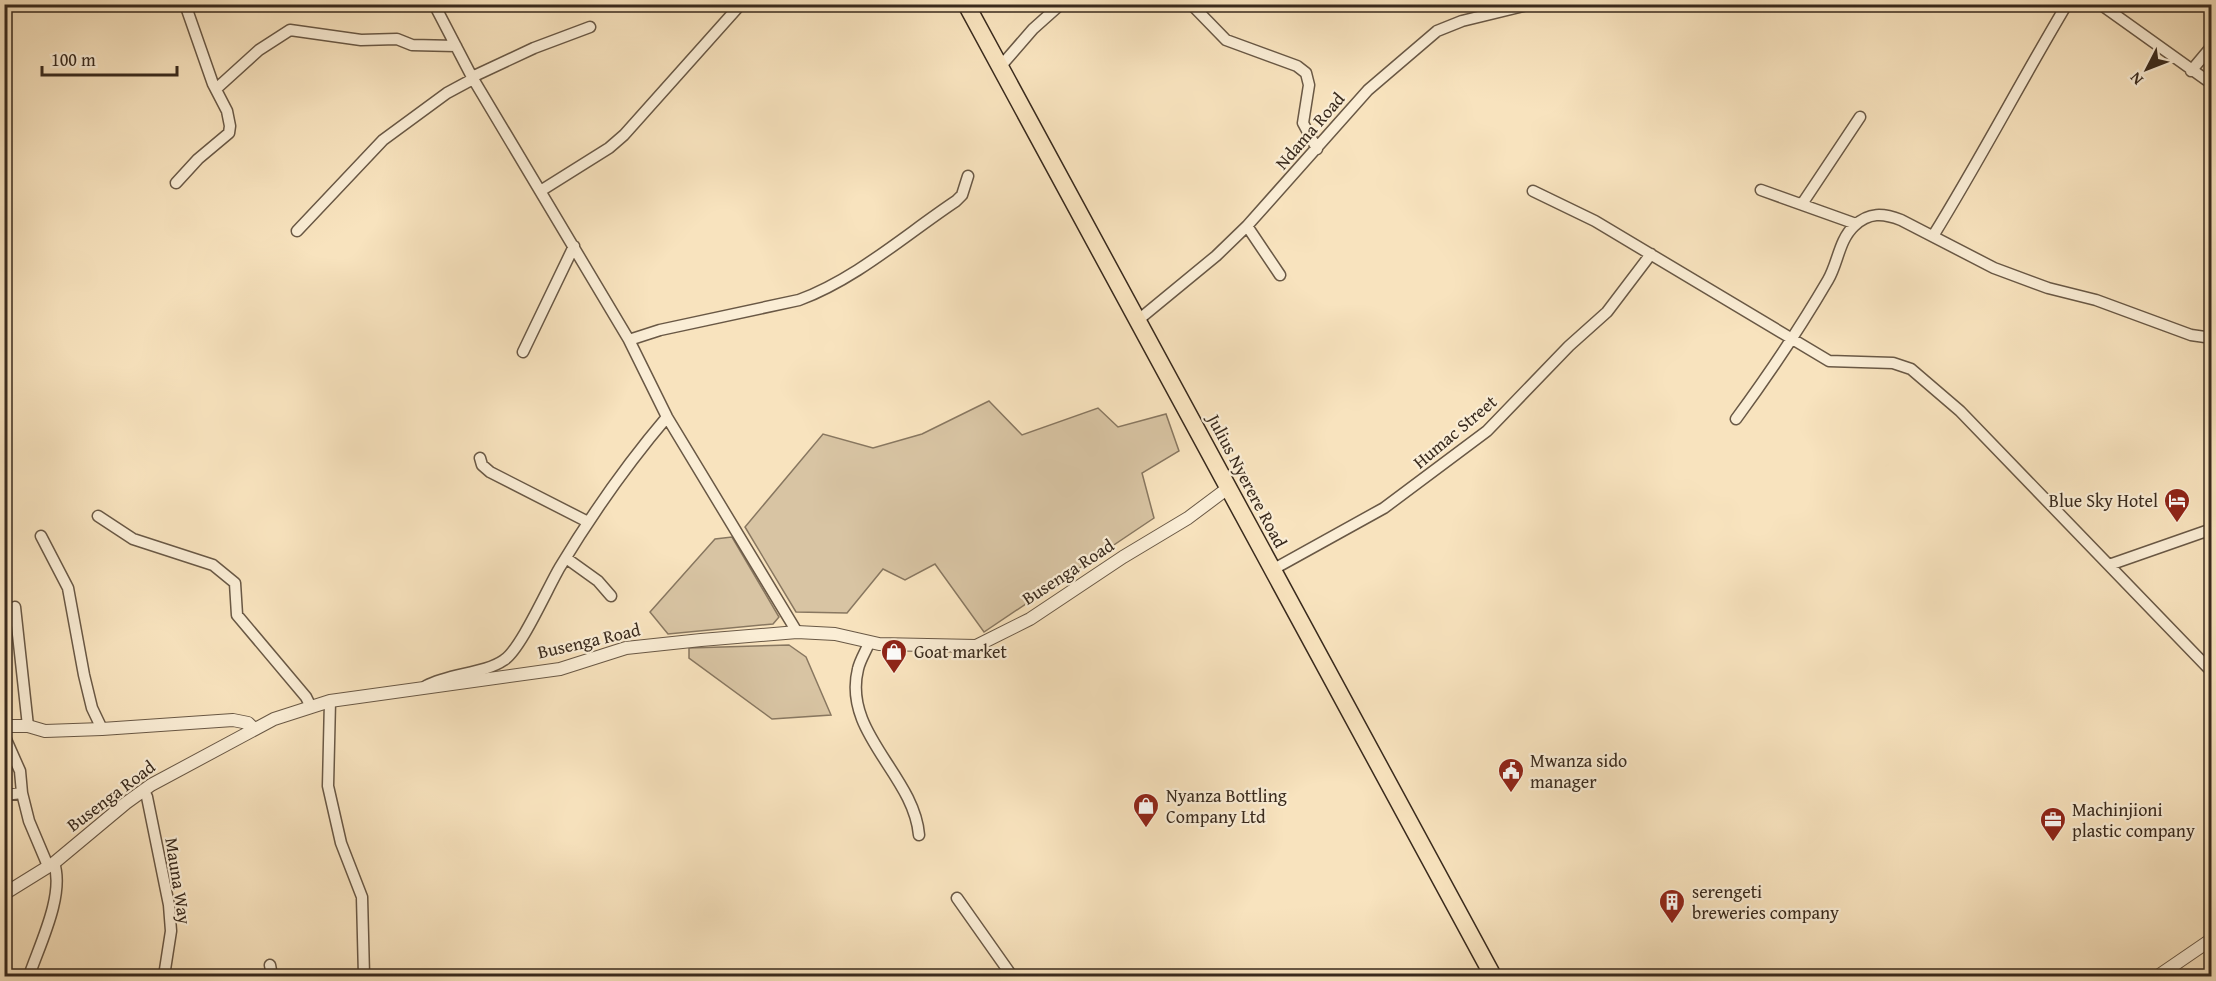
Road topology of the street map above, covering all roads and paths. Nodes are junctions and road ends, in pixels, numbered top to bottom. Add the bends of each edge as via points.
1 (185, 4) edge
2 (434, 4) edge
3 (741, 4) edge
4 (966, 4) edge
5 (1061, 4) edge
6 (1191, 4) edge
7 (1531, 4) edge
8 (2067, 4) edge
9 (2100, 4) edge
10 (590, 27) dead end
11 (456, 46) junction
12 (2211, 46) edge
13 (1000, 67) junction
14 (2191, 71) junction
15 (472, 78) junction
16 (2211, 84) edge
17 (216, 89) junction
18 (1860, 117) dead end
19 (1317, 148) junction
20 (968, 177) dead end
21 (176, 183) dead end
22 (542, 190) junction
23 (1761, 190) dead end
24 (1533, 191) dead end
25 (1802, 204) junction
26 (1856, 224) junction
27 (1247, 226) junction
28 (297, 231) dead end
29 (1933, 236) junction
30 (574, 246) junction
31 (1651, 254) junction
32 (1280, 275) dead end
33 (1137, 321) junction
34 (1792, 338) junction
35 (2211, 338) edge
36 (629, 340) junction
37 (523, 352) dead end
38 (667, 417) junction
39 (1736, 419) dead end
40 (480, 458) dead end
41 (1228, 488) junction
42 (98, 516) dead end
43 (588, 522) junction
44 (2211, 529) edge
45 (41, 536) dead end
46 (566, 558) junction
47 (2109, 564) junction
48 (1272, 570) junction
49 (611, 596) dead end
50 (15, 607) dead end
51 (797, 632) junction
52 (869, 643) junction
53 (2211, 672) edge
54 (426, 686) junction
55 (330, 701) junction
56 (311, 707) junction
57 (4, 726) edge
58 (28, 726) junction
59 (102, 729) junction
60 (254, 729) junction
61 (4, 735) edge
62 (144, 791) junction
63 (22, 793) junction
64 (4, 795) edge
65 (919, 835) dead end
66 (51, 865) junction
67 (4, 894) edge
68 (957, 898) dead end
69 (2211, 939) edge
70 (270, 965) dead end
71 (29, 976) edge
72 (164, 976) edge
73 (272, 976) edge
74 (364, 976) edge
75 (1012, 976) edge
76 (1493, 976) edge
77 (2158, 976) edge

1 - 17 street
2 - 11 street
3 - 22 street via 624,135
4 - 13 highway, Julius Nyerere Road
5 - 13 street via 1033,28
6 - 19 street via 1226,40 1297,66 1306,74 1309,85 1303,123
7 - 19 street, Ndama Road via 1437,31 1376,81
8 - 29 street
9 - 14 street
10 - 15 street
11 - 15 street
11 - 17 street via 412,45 397,39 361,40 290,30 259,50
12 - 14 street
13 - 33 highway, Julius Nyerere Road
14 - 16 street
15 - 22 street
15 - 28 street via 383,140
17 - 21 street via 227,111 229,133
18 - 25 street
19 - 27 street, Ndama Road
20 - 36 street via 956,201 819,293
22 - 30 street
23 - 25 street
24 - 31 street
25 - 26 street
26 - 29 street via 1875,214 1886,214
26 - 34 street
27 - 32 street
27 - 33 street, Ndama Road
29 - 35 street via 1994,268 2048,288
30 - 36 street
30 - 37 street
31 - 34 street
31 - 48 street, Humac Street via 1607,312 1487,431 1384,508
33 - 41 highway, Julius Nyerere Road
34 - 39 street
34 - 47 street via 1829,361 1893,363 1911,369 1960,411
36 - 38 street
38 - 43 street via 626,465
38 - 51 street
40 - 43 street via 490,472
41 - 48 highway, Julius Nyerere Road
41 - 52 street, Busenga Road via 1030,619 976,646
42 - 56 street via 134,539 213,565 235,583 237,615
43 - 46 street
44 - 47 street
45 - 59 street via 68,588 87,686
46 - 49 street via 598,581
46 - 54 street via 514,652 491,667 451,675
47 - 53 street
48 - 76 highway, Julius Nyerere Road
50 - 58 street
51 - 52 street, Busenga Road via 835,634
51 - 54 street, Busenga Road via 626,648 560,669
52 - 65 street via 858,669 857,707 915,812
54 - 55 street, Busenga Road
55 - 56 street, Busenga Road
55 - 74 street via 328,786 342,843 362,897
56 - 60 street, Busenga Road
57 - 58 street
58 - 59 street via 45,731
59 - 60 street via 232,720 249,723
60 - 62 street, Busenga Road
61 - 63 street via 20,771
62 - 66 street, Busenga Road
62 - 72 street, Mauna Way via 170,905 171,931
63 - 64 street
63 - 66 street via 29,821
66 - 67 street, Busenga Road
66 - 71 street via 57,871 54,898 41,950
68 - 75 street
69 - 77 street
70 - 73 street

